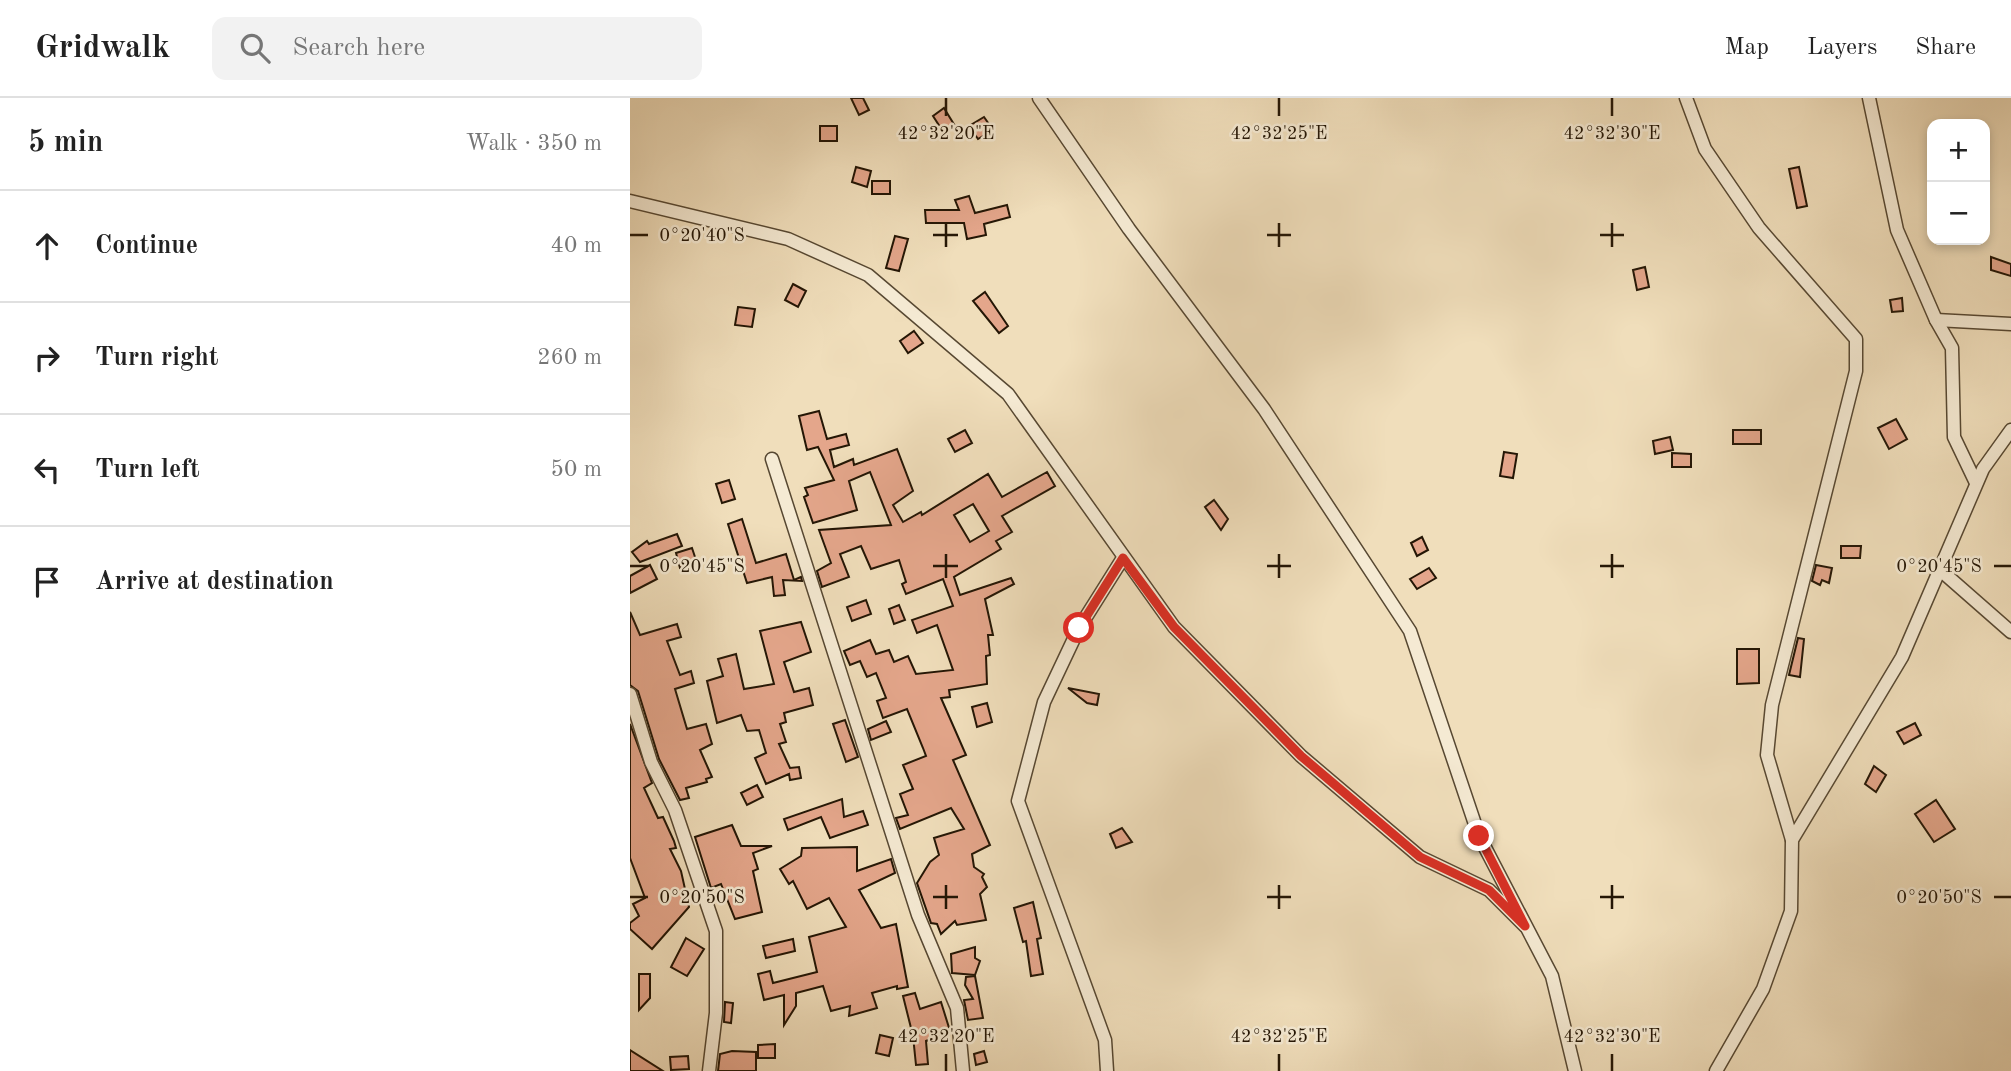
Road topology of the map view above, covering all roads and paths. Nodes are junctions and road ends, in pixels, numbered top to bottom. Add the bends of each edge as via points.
1 (1039, 98) edge
2 (1686, 98) edge
3 (1869, 98) edge
4 (630, 201) edge
5 (1936, 320) junction
6 (2011, 324) edge
7 (2011, 430) edge
8 (772, 459) dead end
9 (1976, 483) junction
10 (1123, 558) junction
11 (1938, 568) junction
12 (2011, 632) edge
13 (630, 694) edge
14 (1792, 840) junction
15 (1525, 926) junction
16 (709, 1071) edge
17 (963, 1071) edge
18 (1107, 1071) edge
19 (1574, 1071) edge
20 (1716, 1071) edge

1 - 15 street via 1129,229 1264,409 1410,631 1479,836
2 - 14 street via 1706,149 1759,228 1856,339 1856,371 1772,705 1767,755
3 - 5 street via 1897,230
4 - 10 street via 788,239 868,275 1009,394
5 - 6 street
5 - 9 street via 1952,348 1954,437
7 - 9 street
8 - 17 street via 918,915 957,1009
9 - 11 street
10 - 15 street via 1174,627 1301,756 1420,857 1489,890
10 - 18 street via 1079,628 1044,702 1018,801 1105,1040
11 - 12 street
11 - 14 street via 1902,657
13 - 16 street via 651,762 676,810 716,931 716,1013
14 - 20 street via 1791,911 1763,989
15 - 19 street via 1552,976

